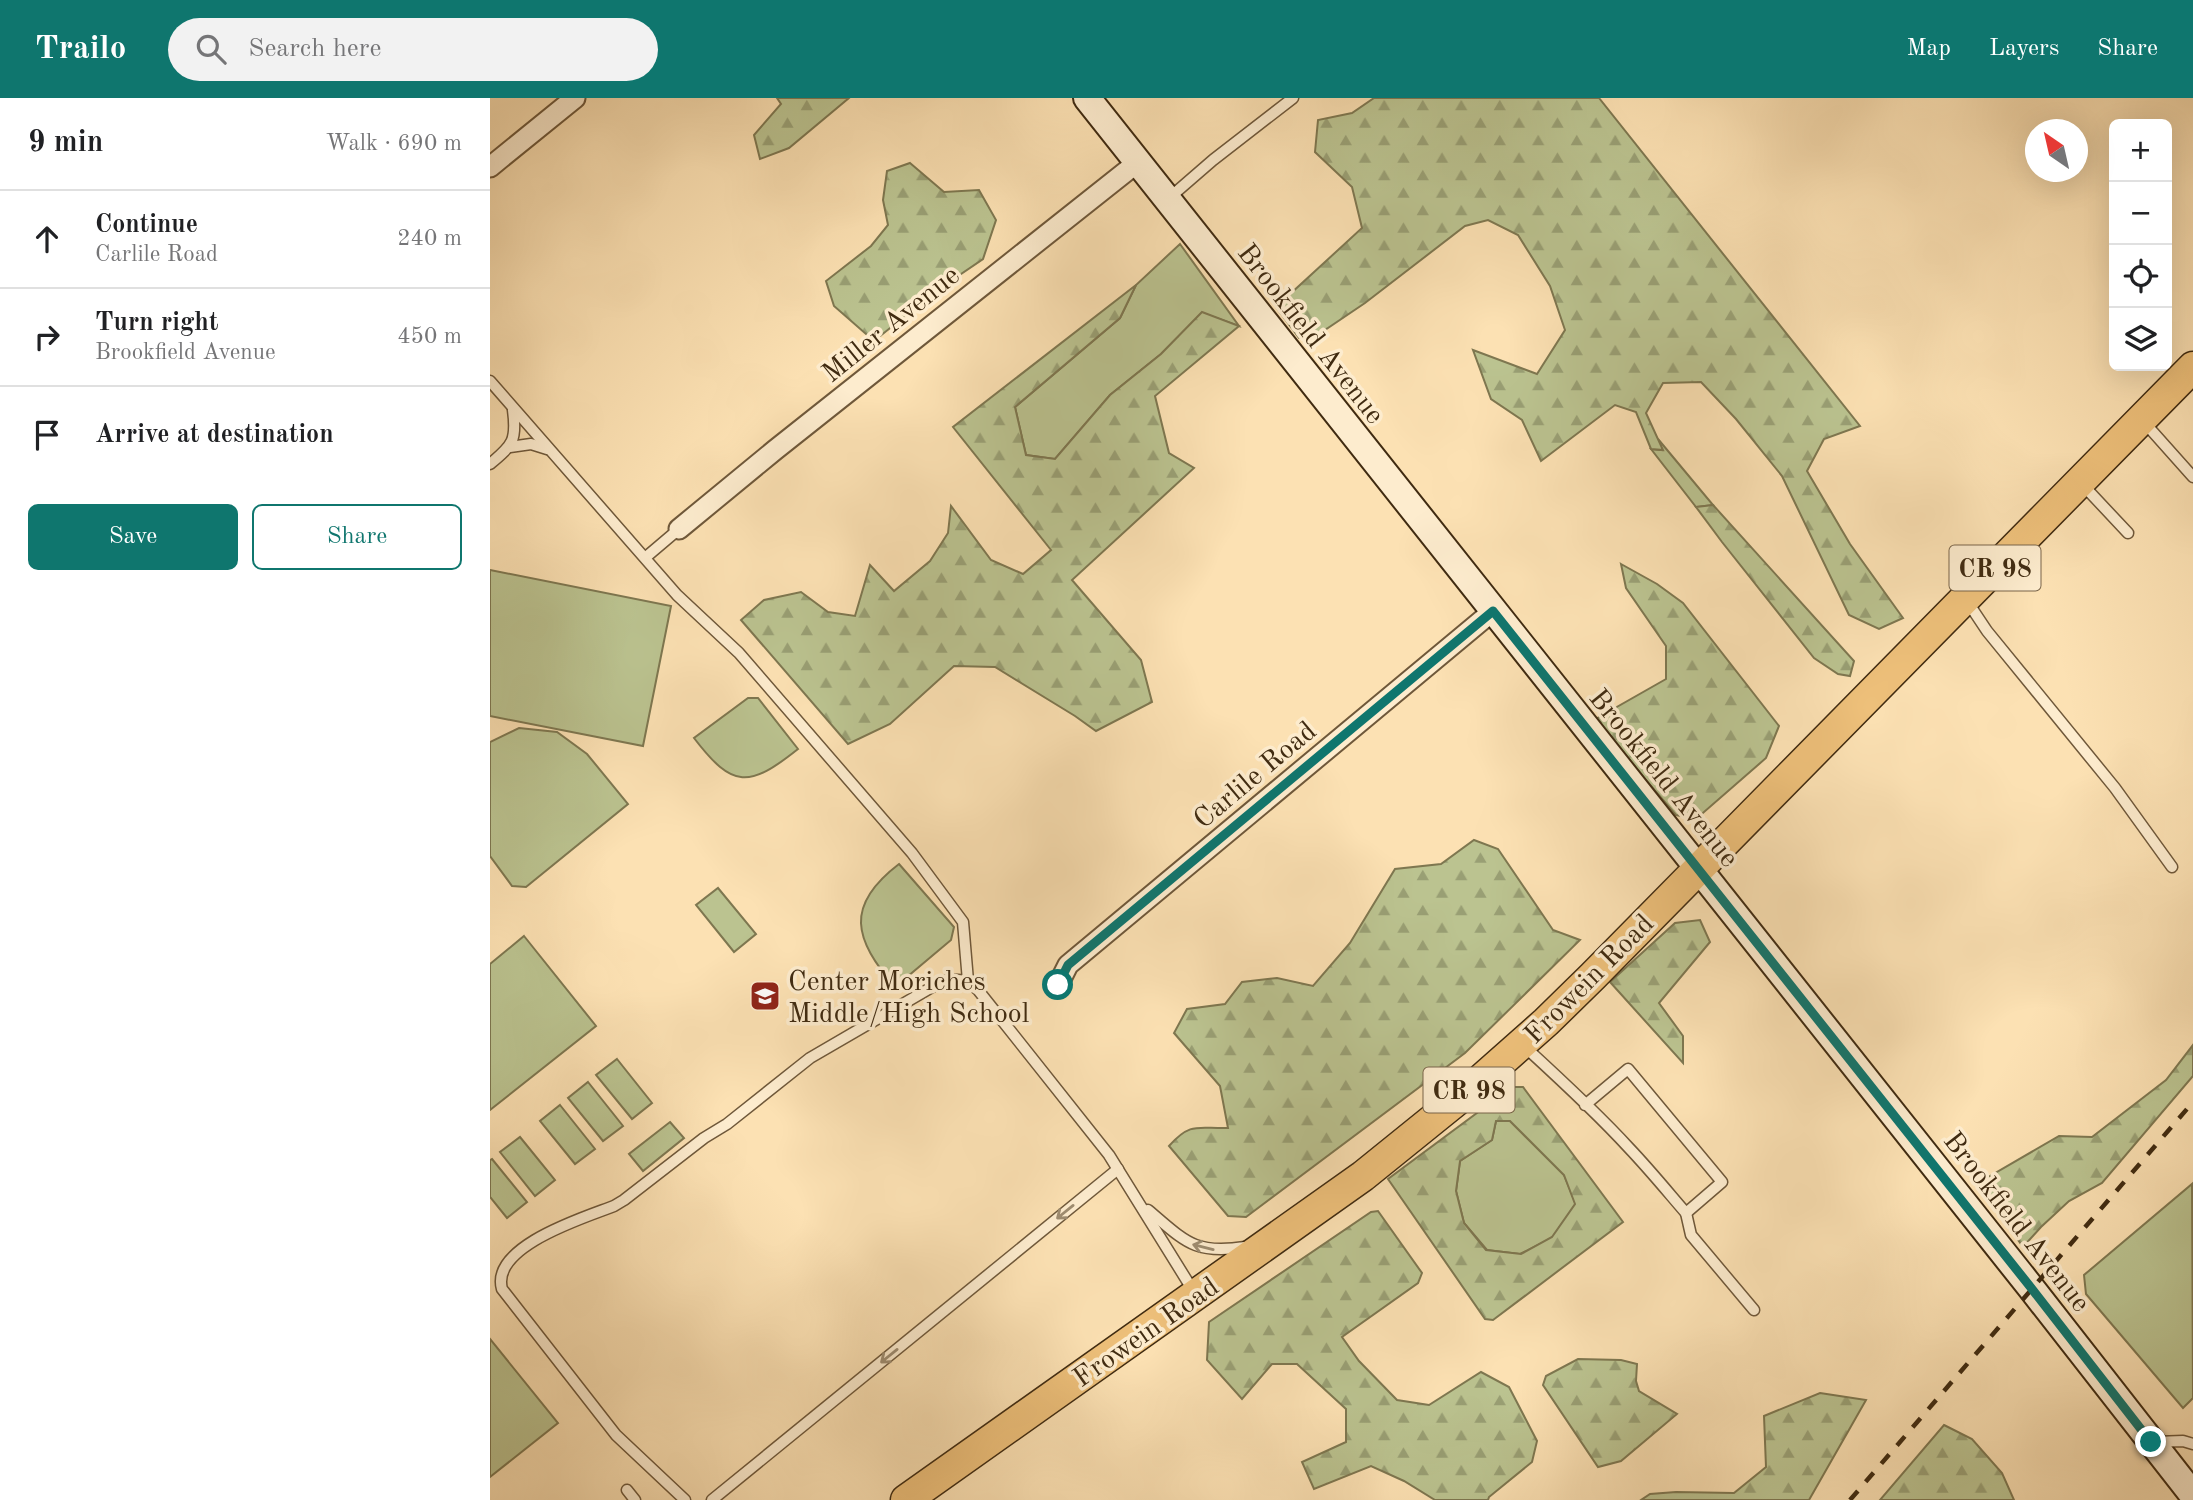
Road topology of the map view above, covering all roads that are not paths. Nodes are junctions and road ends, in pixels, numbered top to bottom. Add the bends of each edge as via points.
1 (575, 98) edge
2 (1087, 98) edge
3 (1293, 98) edge
4 (1138, 162) junction
5 (490, 167) edge
6 (1168, 200) junction
7 (2193, 367) edge
8 (490, 381) edge
9 (513, 409) junction
10 (2142, 419) junction
11 (510, 447) junction
12 (549, 450) junction
13 (490, 464) edge
14 (2193, 477) edge
15 (2080, 481) junction
16 (679, 529) joint
17 (2128, 533) dead end
18 (646, 557) junction
19 (1965, 597) junction
20 (1493, 611) junction
21 (2172, 867) dead end
22 (1698, 869) junction
23 (968, 981) junction
24 (1058, 985) dead end
25 (1522, 1044) junction
26 (1585, 1105) junction
27 (1118, 1169) junction
28 (1139, 1203) junction
29 (1686, 1213) junction
30 (1270, 1242) junction
31 (1196, 1295) junction
32 (1754, 1310) dead end
33 (2151, 1442) junction
34 (2193, 1444) edge
35 (627, 1490) dead end
36 (2193, 1495) edge
37 (635, 1500) edge
38 (685, 1500) edge
39 (712, 1500) edge
40 (906, 1500) edge

1 - 5 street
2 - 4 main road, Brookfield Avenue
3 - 6 lane
4 - 6 main road, Brookfield Avenue
4 - 16 street, Miller Avenue
6 - 20 main road, Brookfield Avenue
7 - 10 main road, Frowein Road / CR 98
8 - 9 lane
9 - 11 lane via 516,430
9 - 12 lane
10 - 14 lane
10 - 15 main road, Frowein Road / CR 98
11 - 12 lane via 531,444
11 - 13 lane
12 - 18 lane
15 - 17 lane
15 - 19 main road, Frowein Road / CR 98
16 - 18 lane
18 - 23 lane via 677,595 739,653 912,853 963,922
19 - 21 lane
19 - 22 main road, Frowein Road / CR 98
20 - 22 main road, Brookfield Avenue
20 - 24 street, Carlile Road via 1068,965
22 - 25 main road, Frowein Road / CR 98
22 - 33 main road, Brookfield Avenue
23 - 27 lane
23 - 38 lane via 939,983 820,1052 624,1200 537,1237 505,1265 499,1283 502,1289 616,1434
25 - 26 lane
25 - 30 main road, Frowein Road / CR 98 via 1400,1147
26 - 29 lane
26 - 29 lane via 1628,1069 1722,1182
27 - 28 lane
27 -> 39 lane
30 -> 28 lane via 1217,1250 1197,1247
28 - 31 lane
29 - 32 lane via 1691,1235
30 - 31 main road, Frowein Road / CR 98
31 - 40 main road, Frowein Road / CR 98
33 - 34 lane
33 - 36 main road, Brookfield Avenue
35 - 37 lane

